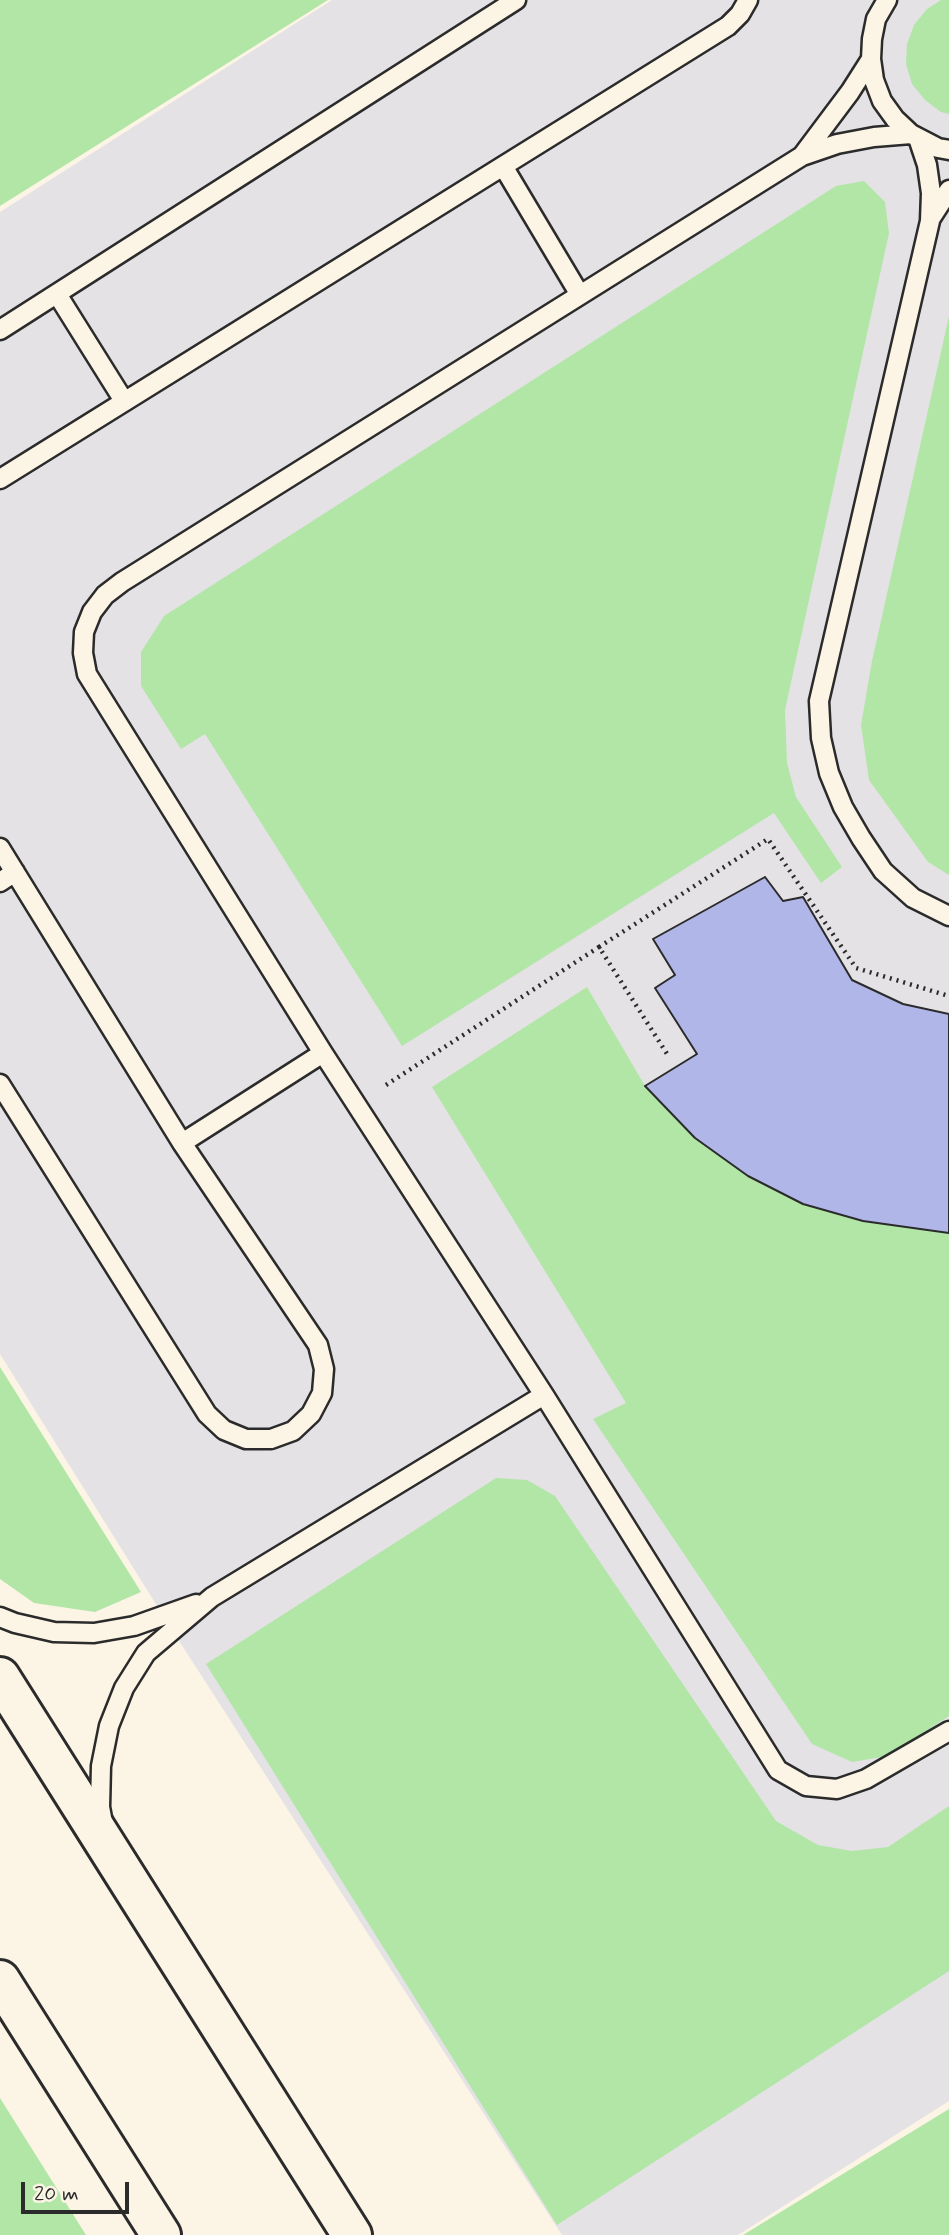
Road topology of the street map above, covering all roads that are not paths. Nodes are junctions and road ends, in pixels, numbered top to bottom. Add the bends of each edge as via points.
1 (516, 0) edge
2 (748, 0) edge
3 (872, 0) edge
4 (887, 0) edge
5 (876, 19) junction
6 (871, 59) junction
7 (915, 136) junction
8 (949, 150) edge
9 (802, 156) junction
10 (503, 166) junction
11 (949, 190) edge
12 (930, 221) junction
13 (57, 294) junction
14 (580, 295) junction
15 (0, 330) edge
16 (124, 401) junction
17 (0, 479) edge
18 (0, 848) edge
19 (7, 877) edge
20 (949, 916) edge
21 (323, 1053) junction
22 (0, 1084) edge
23 (182, 1143) junction
24 (544, 1395) junction
25 (212, 1597) junction
26 (0, 1617) edge
27 (0, 1677) edge
28 (949, 1731) edge
29 (107, 1847) junction
30 (0, 1980) edge
31 (161, 2235) edge
32 (352, 2235) edge

1 - 13 lane
2 - 10 lane via 728,26
3 - 5 lane
4 - 5 lane
5 - 6 lane
6 - 7 lane via 882,101
6 - 9 lane
7 - 8 lane
7 - 9 lane via 874,136
7 - 12 lane via 929,179
9 - 14 lane
10 - 14 lane
10 - 16 lane
11 - 12 lane
12 - 20 lane via 819,701 821,738 830,773 861,838 883,871 913,898
13 - 15 lane
13 - 16 lane
14 - 21 lane via 122,582 92,612 84,632 87,674
16 - 17 lane
18 - 19 lane
19 - 23 lane
21 - 23 lane
21 - 24 lane
22 - 23 lane via 206,1414 224,1430 246,1439 271,1439 293,1431 311,1415 322,1393 324,1369 318,1345
24 - 25 lane
24 - 28 lane via 778,1770 806,1786 836,1789 866,1779
25 - 26 lane via 134,1626 94,1633 54,1632
25 - 29 lane via 146,1653 124,1688 109,1726 101,1766 100,1807
27 - 29 street
29 - 32 street
30 - 31 street

